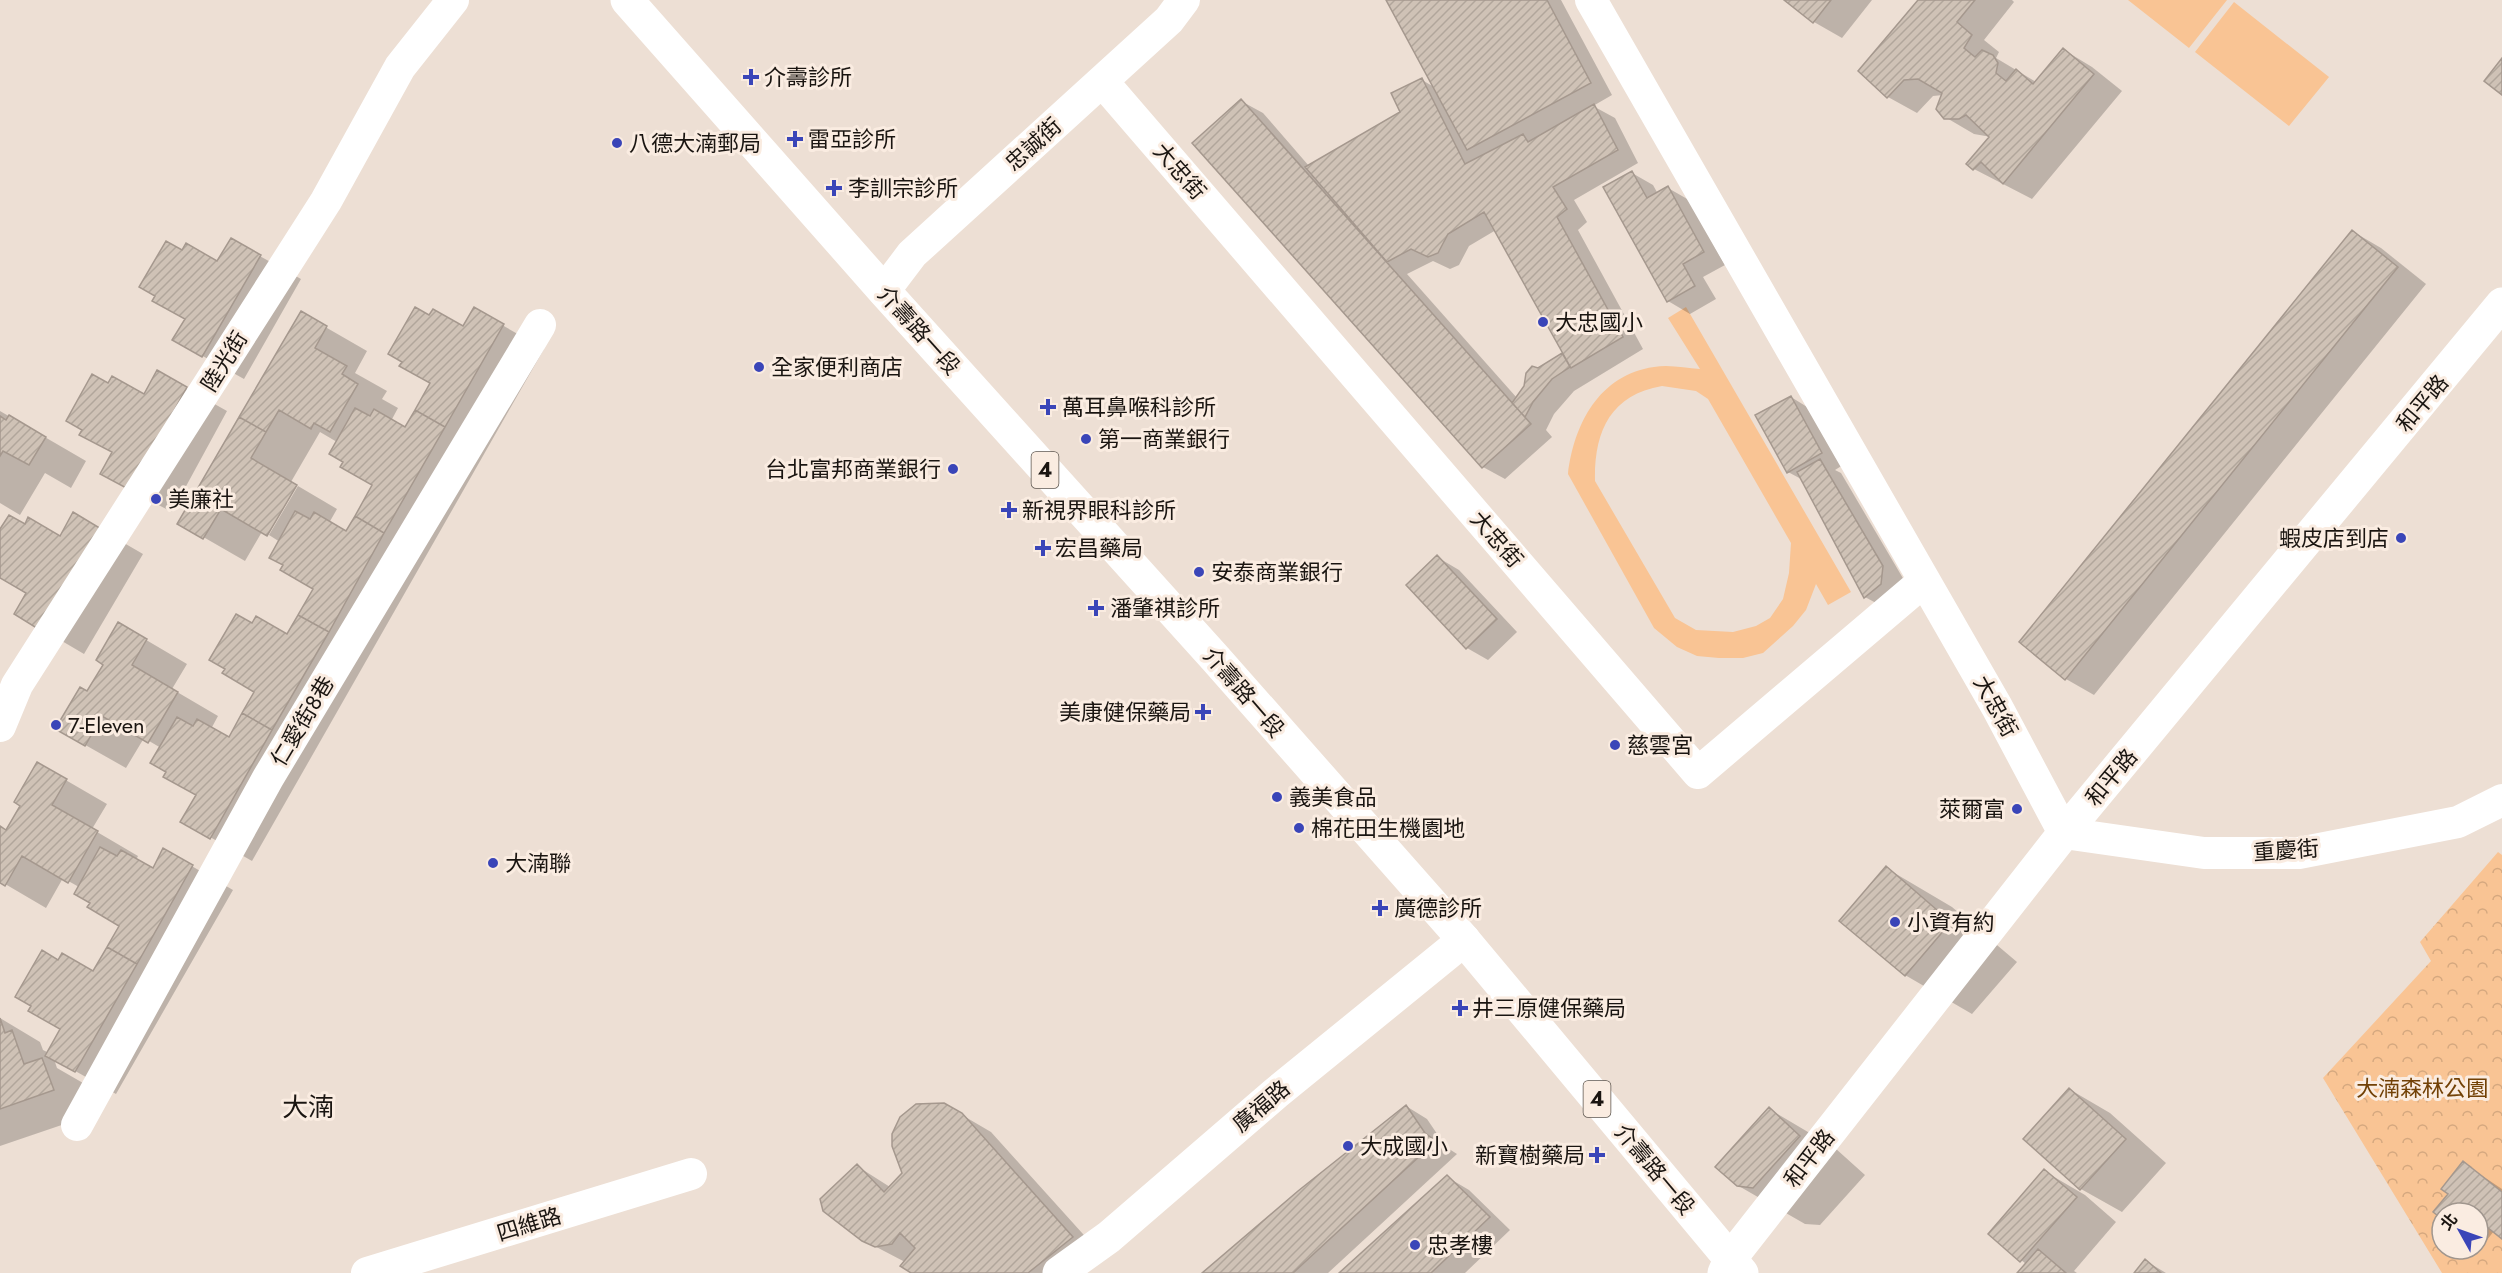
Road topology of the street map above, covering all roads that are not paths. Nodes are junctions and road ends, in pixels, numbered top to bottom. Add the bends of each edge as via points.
1 (453, 0) edge
2 (627, 0) edge
3 (1184, 0) edge
4 (1592, 0) edge
5 (1102, 81) junction
6 (884, 291) junction
7 (2502, 304) edge
8 (540, 325) dead end
9 (1924, 581) junction
10 (0, 726) edge
11 (2502, 801) edge
12 (2064, 833) junction
13 (1464, 940) junction
14 (76, 1125) dead end
15 (692, 1174) dead end
16 (1732, 1268) edge
17 (367, 1273) edge
18 (1059, 1273) edge

1 - 10 street, 陸光街 via 400,68 326,201 17,685
2 - 6 street, 介壽路一段 / 4
3 - 5 street, 忠誠街 via 1169,20
4 - 9 street, 大忠街
5 - 6 street, 忠誠街 via 912,254
5 - 9 street, 大忠街 via 1698,772
6 - 13 street, 介壽路一段 / 4
7 - 12 street, 和平路
8 - 14 street, 仁愛街8巷 via 268,778
9 - 12 street, 大忠街
11 - 12 street, 重慶街 via 2458,822 2300,853 2204,853
12 - 16 street, 和平路
13 - 16 street, 介壽路一段 / 4
13 - 18 street, 廣福路 via 1276,1093 1109,1237
15 - 17 street, 四維路

